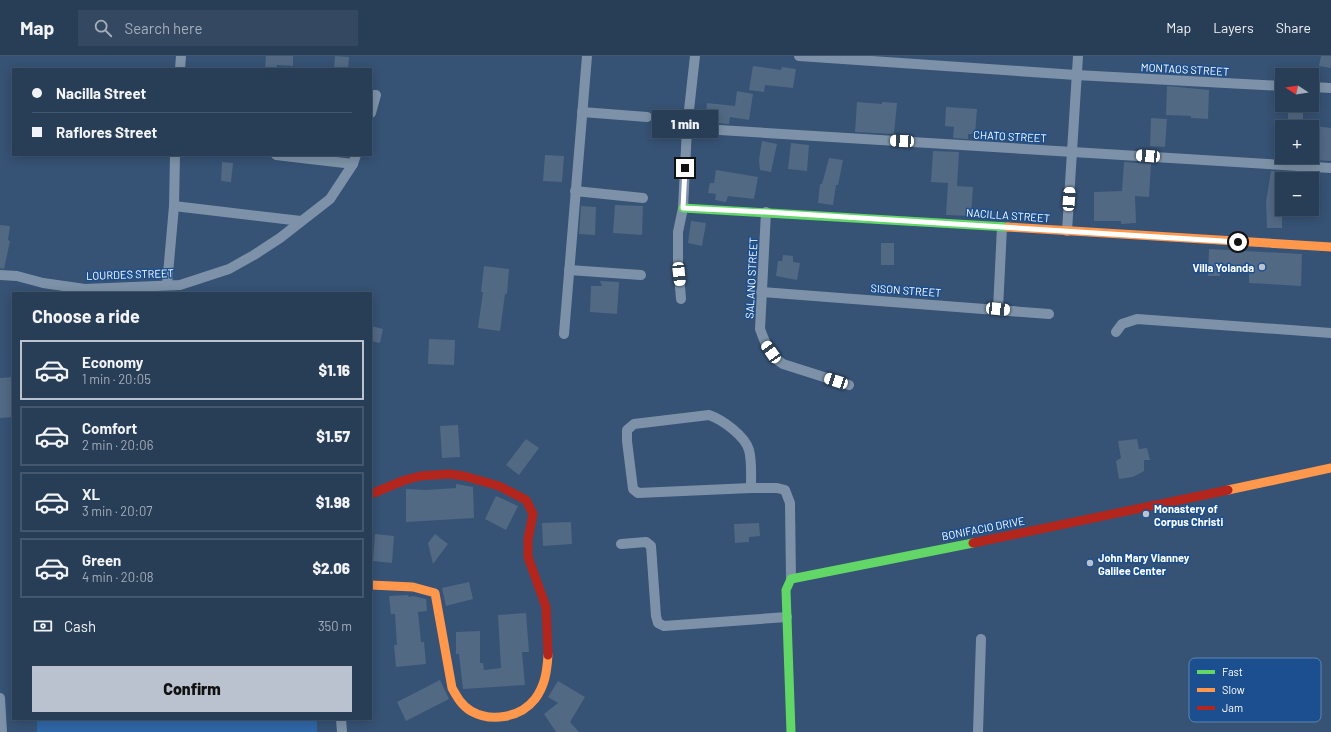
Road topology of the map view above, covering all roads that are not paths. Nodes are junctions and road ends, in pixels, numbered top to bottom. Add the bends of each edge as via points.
1 (181, 56) edge
2 (586, 56) edge
3 (695, 56) edge
4 (799, 56) edge
5 (1078, 56) edge
6 (180, 68) edge
7 (1076, 75) junction
8 (1275, 86) edge
9 (1319, 87) edge
10 (1331, 88) edge
11 (374, 95) edge
12 (372, 107) edge
13 (582, 112) junction
14 (647, 117) dead end
15 (687, 128) junction
16 (1072, 151) junction
17 (175, 156) edge
18 (296, 156) edge
19 (355, 159) edge
20 (1331, 168) edge
21 (575, 191) junction
22 (643, 198) dead end
23 (174, 206) junction
24 (683, 208) junction
25 (766, 212) junction
26 (301, 221) junction
27 (1002, 227) junction
28 (1067, 231) junction
29 (1331, 248) edge
30 (569, 270) junction
31 (0, 275) edge
32 (642, 275) dead end
33 (167, 285) junction
34 (44, 288) edge
35 (761, 292) junction
36 (681, 299) dead end
37 (998, 309) junction
38 (1049, 314) dead end
39 (1116, 332) dead end
40 (1331, 333) edge
41 (564, 334) dead end
42 (849, 385) dead end
43 (1331, 468) edge
44 (751, 488) junction
45 (372, 494) edge
46 (621, 544) dead end
47 (791, 579) junction
48 (372, 585) edge
49 (787, 617) junction
50 (981, 639) dead end
51 (0, 698) edge
52 (341, 720) edge
53 (1, 729) edge
54 (342, 732) edge
55 (791, 732) edge
56 (978, 732) edge

1 - 6 street
2 - 13 street
3 - 15 street
4 - 7 street, MONTAOS STREET
5 - 7 street
7 - 8 street, MONTAOS STREET
7 - 16 street
9 - 10 street
11 - 12 street
13 - 14 street
13 - 21 street
15 - 16 street, CHATO STREET
15 - 24 street
16 - 20 street, CHATO STREET
16 - 28 street
17 - 23 street
18 - 19 street
19 - 26 street, LOURDES STREET via 330,199
21 - 22 street
21 - 30 street
23 - 26 street
23 - 33 street
24 - 25 street, NACILLA STREET
24 - 36 street via 678,232
25 - 27 street, NACILLA STREET
25 - 35 street, SALANO STREET
26 - 33 street, LOURDES STREET via 254,255 229,269 180,285
27 - 28 street, NACILLA STREET
27 - 37 street
28 - 29 street, NACILLA STREET
30 - 32 street
30 - 41 street
31 - 34 street, LOURDES STREET via 17,276
33 - 34 street, LOURDES STREET
35 - 37 street, SISON STREET
35 - 42 street, SALANO STREET via 760,329 766,345 776,359 783,364
37 - 38 street, SISON STREET
39 - 40 street via 1122,324 1137,319
43 - 47 street, BONIFACIO DRIVE
44 - 44 street via 638,493 633,489 626,441 627,430 634,424 710,415 720,419 738,434 749,449
44 - 47 street via 785,490 790,503
45 - 48 street via 413,477 454,474 507,489 531,507 532,516 528,532 530,565 544,598 548,631 546,674 532,704 509,717 482,716 467,709 457,700 452,688 435,593 413,587
46 - 49 street via 646,542 651,546 656,616 658,623 664,626
47 - 49 street via 786,590
49 - 55 street
50 - 56 street
51 - 53 street
52 - 54 street

